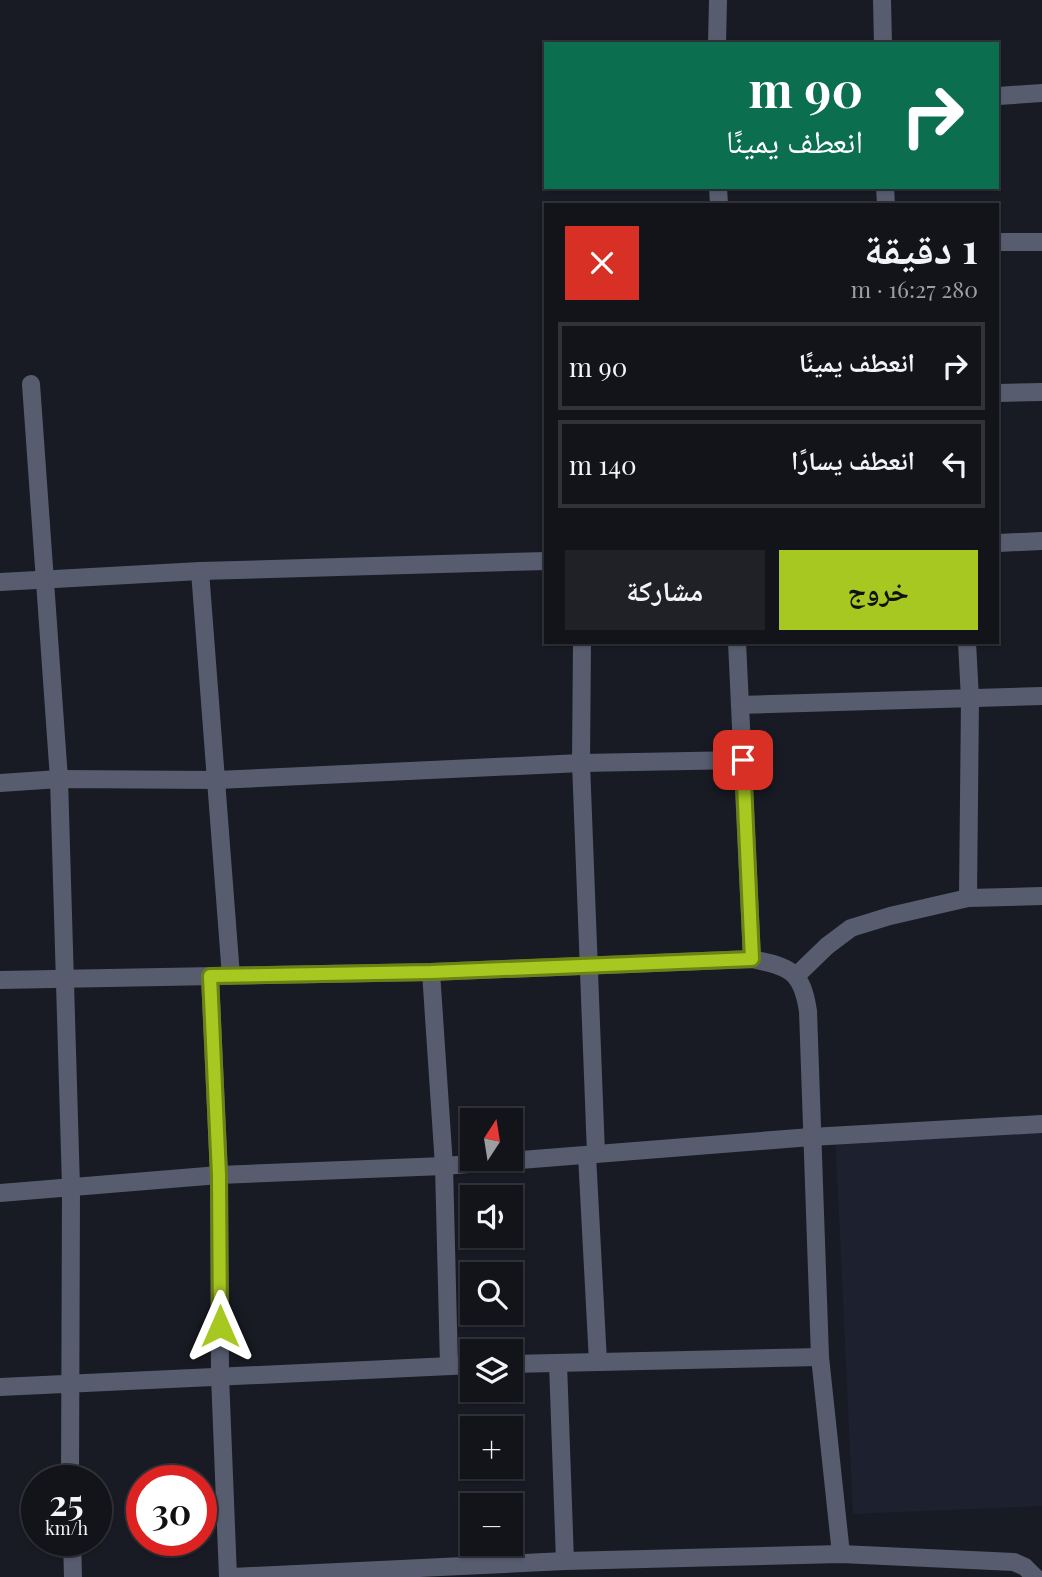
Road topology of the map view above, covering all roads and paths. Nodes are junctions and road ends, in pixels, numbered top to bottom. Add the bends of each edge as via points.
1 (718, 0) edge
2 (882, 0) edge
3 (717, 42) edge
4 (883, 42) edge
5 (1042, 93) edge
6 (999, 96) edge
7 (999, 242) edge
8 (1042, 242) edge
9 (31, 384) dead end
10 (1042, 392) edge
11 (999, 393) edge
12 (1042, 541) edge
13 (999, 543) edge
14 (544, 561) edge
15 (200, 572) junction
16 (45, 579) junction
17 (0, 582) edge
18 (582, 644) edge
19 (737, 644) edge
20 (967, 644) edge
21 (1042, 696) edge
22 (970, 699) junction
23 (740, 705) junction
24 (743, 760) junction
25 (582, 763) junction
26 (59, 779) junction
27 (217, 780) junction
28 (0, 783) edge
29 (1042, 896) edge
30 (968, 898) junction
31 (752, 959) junction
32 (589, 964) junction
33 (431, 972) junction
34 (797, 975) junction
35 (210, 976) junction
36 (231, 976) junction
37 (63, 979) junction
38 (0, 980) edge
39 (1042, 1124) edge
40 (811, 1138) junction
41 (592, 1154) junction
42 (443, 1166) junction
43 (219, 1175) junction
44 (71, 1187) junction
45 (0, 1193) edge
46 (820, 1357) junction
47 (598, 1362) junction
48 (558, 1363) junction
49 (523, 1364) edge
50 (449, 1366) junction
51 (460, 1366) edge
52 (220, 1376) junction
53 (69, 1384) junction
54 (0, 1387) edge
55 (70, 1465) edge
56 (841, 1554) junction
57 (72, 1556) edge
58 (565, 1561) junction
59 (628, 1569) edge
60 (380, 1574) edge
61 (287, 1576) edge
62 (73, 1577) edge
63 (230, 1577) edge
64 (1035, 1577) edge

1 - 3 street
2 - 4 street
5 - 6 street
7 - 8 street
9 - 16 street
10 - 11 street
12 - 13 street
14 - 15 street
15 - 16 street
15 - 27 street
16 - 17 street
16 - 26 street
18 - 25 street
19 - 23 street
20 - 22 street
21 - 22 street
22 - 23 street
22 - 30 street
23 - 24 street
24 - 25 street
24 - 31 street
25 - 27 street
25 - 32 street
26 - 27 street
26 - 28 street
26 - 37 street
27 - 36 street
29 - 30 street
30 - 34 street via 851,928
31 - 32 street
31 - 34 street
32 - 33 street
32 - 41 street
33 - 36 street
33 - 42 street
34 - 40 street via 808,1011
35 - 36 street
35 - 37 street
35 - 43 street
37 - 38 street
37 - 44 street
39 - 40 street
40 - 41 street
40 - 46 street
41 - 42 street
41 - 47 street
42 - 43 street
42 - 50 street
43 - 44 street
43 - 52 street
44 - 45 street
44 - 53 street
46 - 47 street
46 - 56 street
47 - 48 street
48 - 49 street
48 - 58 street
50 - 51 street
50 - 52 street
52 - 53 street
52 - 63 street
53 - 54 street
53 - 55 street
56 - 59 street
56 - 64 street via 1014,1562
57 - 62 street
58 - 59 street
58 - 60 street
60 - 61 street
61 - 63 street

